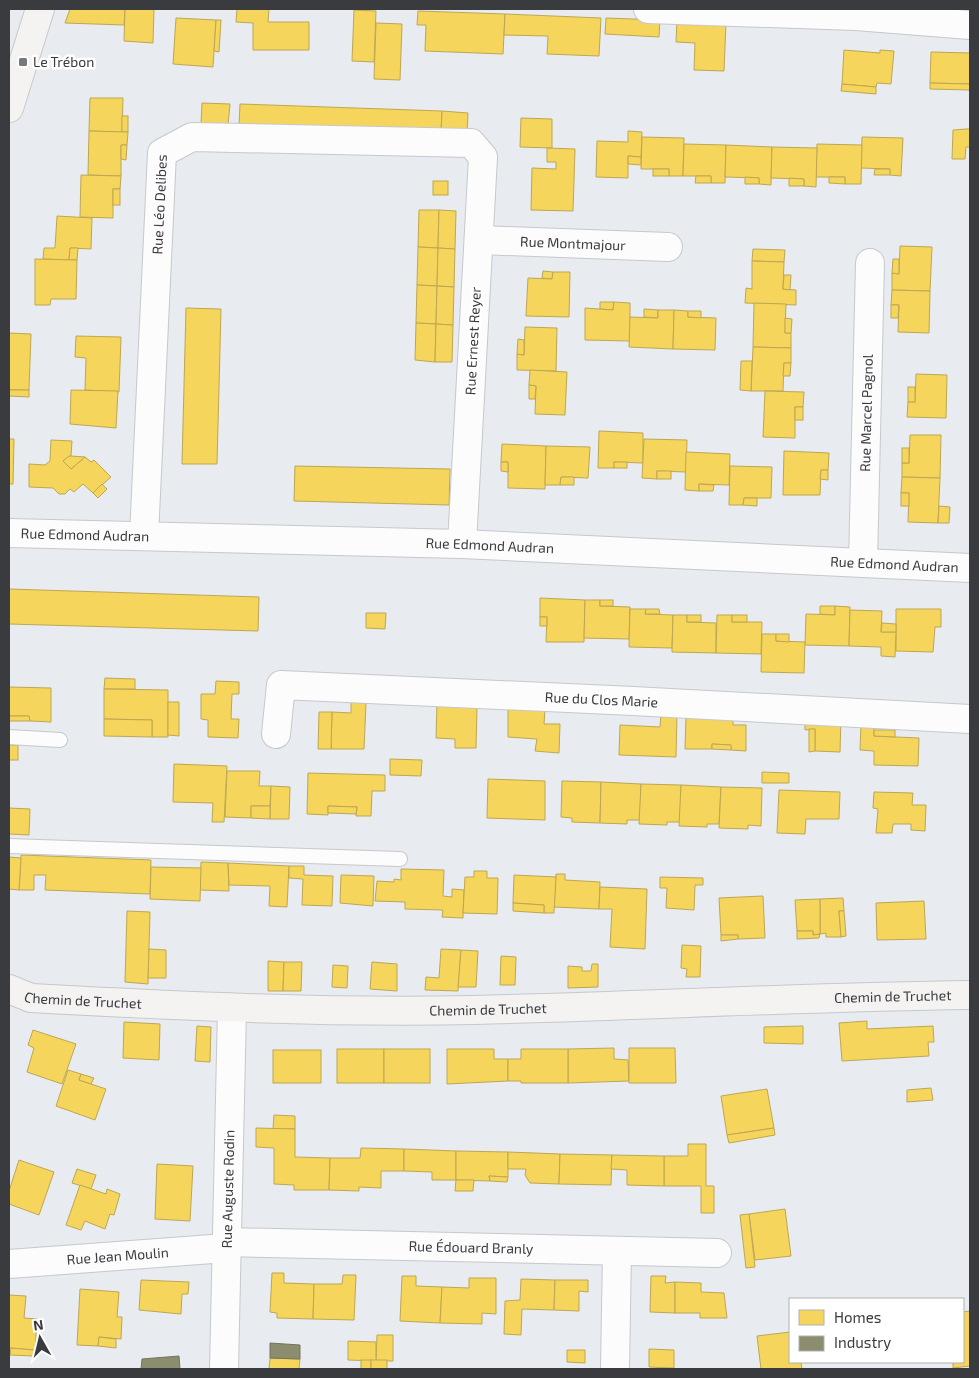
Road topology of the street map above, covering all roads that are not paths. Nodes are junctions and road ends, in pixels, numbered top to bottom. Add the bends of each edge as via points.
1 (40, 9) edge
2 (648, 9) edge
3 (879, 13) edge
4 (970, 25) edge
5 (9, 108) edge
6 (471, 143) joint
7 (479, 240) junction
8 (668, 247) dead end
9 (870, 264) dead end
10 (9, 533) edge
11 (144, 536) junction
12 (462, 544) junction
13 (863, 563) junction
14 (970, 568) edge
15 (970, 719) edge
16 (276, 734) dead end
17 (9, 737) edge
18 (60, 740) dead end
19 (9, 846) edge
20 (400, 859) dead end
21 (9, 989) edge
22 (970, 996) edge
23 (232, 1009) junction
24 (226, 1245) junction
25 (617, 1251) junction
26 (717, 1253) dead end
27 (9, 1264) edge
28 (224, 1369) edge
29 (615, 1369) edge

1 - 5 main road
2 - 3 street
3 - 4 street
6 - 7 street, Rue Ernest Reyer via 484,157
6 - 11 street, Rue Léo Delibes via 192,137 162,154
7 - 8 street, Rue Montmajour
7 - 12 street, Rue Ernest Reyer
9 - 13 street, Rue Marcel Pagnol
10 - 11 street, Rue Edmond Audran
11 - 12 street, Rue Edmond Audran
12 - 13 street, Rue Edmond Audran
13 - 14 street, Rue Edmond Audran
15 - 16 street, Rue du Clos Marie via 281,685
17 - 18 lane
19 - 20 lane
21 - 23 main road, Chemin de Truchet via 31,998
22 - 23 main road, Chemin de Truchet via 836,997 473,1010
23 - 24 street, Rue Auguste Rodin
24 - 25 street, Rue Édouard Branly
24 - 27 street, Rue Jean Moulin
24 - 28 street, Rue Auguste Rodin
25 - 26 street, Rue Édouard Branly
25 - 29 street

